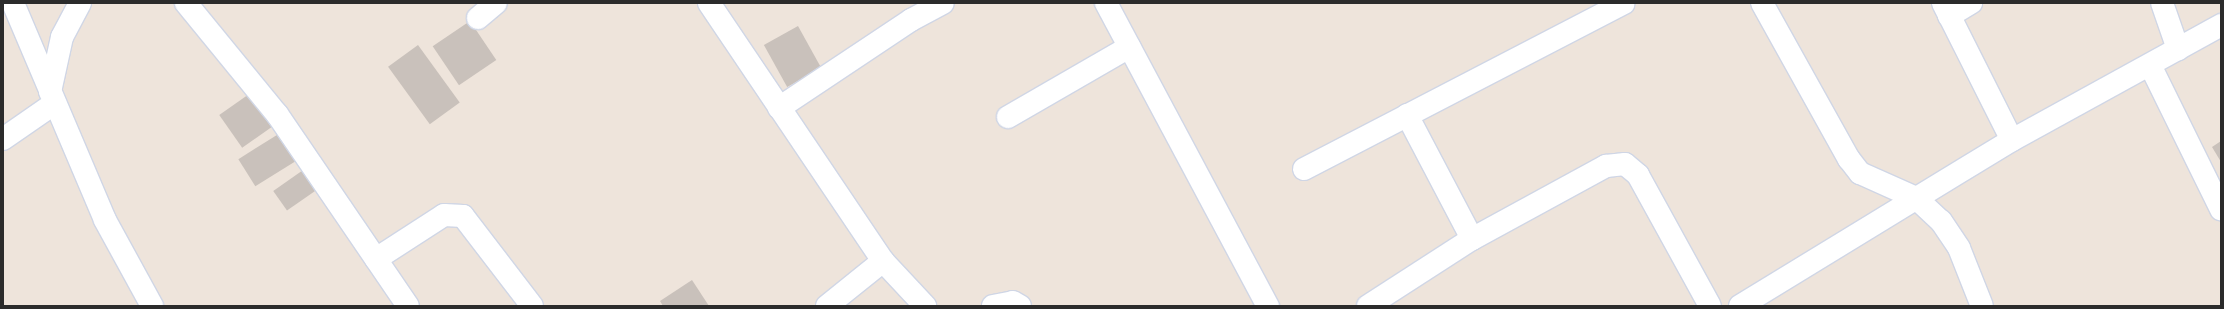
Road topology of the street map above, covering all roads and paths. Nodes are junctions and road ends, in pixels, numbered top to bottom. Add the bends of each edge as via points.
1 (13, 3) edge
2 (80, 3) edge
3 (186, 3) edge
4 (496, 3) edge
5 (709, 3) edge
6 (944, 3) edge
7 (1106, 3) edge
8 (1624, 3) edge
9 (1762, 3) edge
10 (1971, 3) edge
11 (2162, 3) edge
12 (1946, 9) edge
13 (478, 18) dead end
14 (2221, 25) edge
15 (1129, 46) junction
16 (2178, 49) junction
17 (2150, 65) junction
18 (52, 98) junction
19 (779, 108) junction
20 (1407, 115) junction
21 (1008, 117) dead end
22 (3, 139) edge
23 (2012, 140) junction
24 (1304, 169) dead end
25 (1916, 198) junction
26 (2221, 209) edge
27 (1472, 239) junction
28 (376, 259) junction
29 (883, 261) junction
30 (1743, 305) edge
31 (152, 306) edge
32 (408, 306) edge
33 (532, 306) edge
34 (827, 306) edge
35 (925, 306) edge
36 (993, 306) edge
37 (1020, 306) edge
38 (1268, 306) edge
39 (1368, 306) edge
40 (1710, 306) edge
41 (1982, 306) edge

1 - 18 street
2 - 18 street via 62,37
3 - 28 street via 278,114
4 - 13 street
5 - 19 street
6 - 19 street via 911,20
7 - 15 street
8 - 20 street
9 - 25 street via 1860,173
10 - 12 street
11 - 16 street
12 - 23 street
14 - 16 street
15 - 21 street
15 - 38 street
16 - 17 street
17 - 23 street
17 - 26 street
18 - 22 street
18 - 31 street via 105,220
19 - 29 street
20 - 24 street
20 - 27 street
23 - 25 street
25 - 30 street
25 - 41 street via 1952,234
27 - 39 street
27 - 40 street via 1606,166 1625,164 1638,175
28 - 32 street
28 - 33 street via 444,215 463,216
29 - 34 street
29 - 35 street
36 - 37 street via 1013,302

